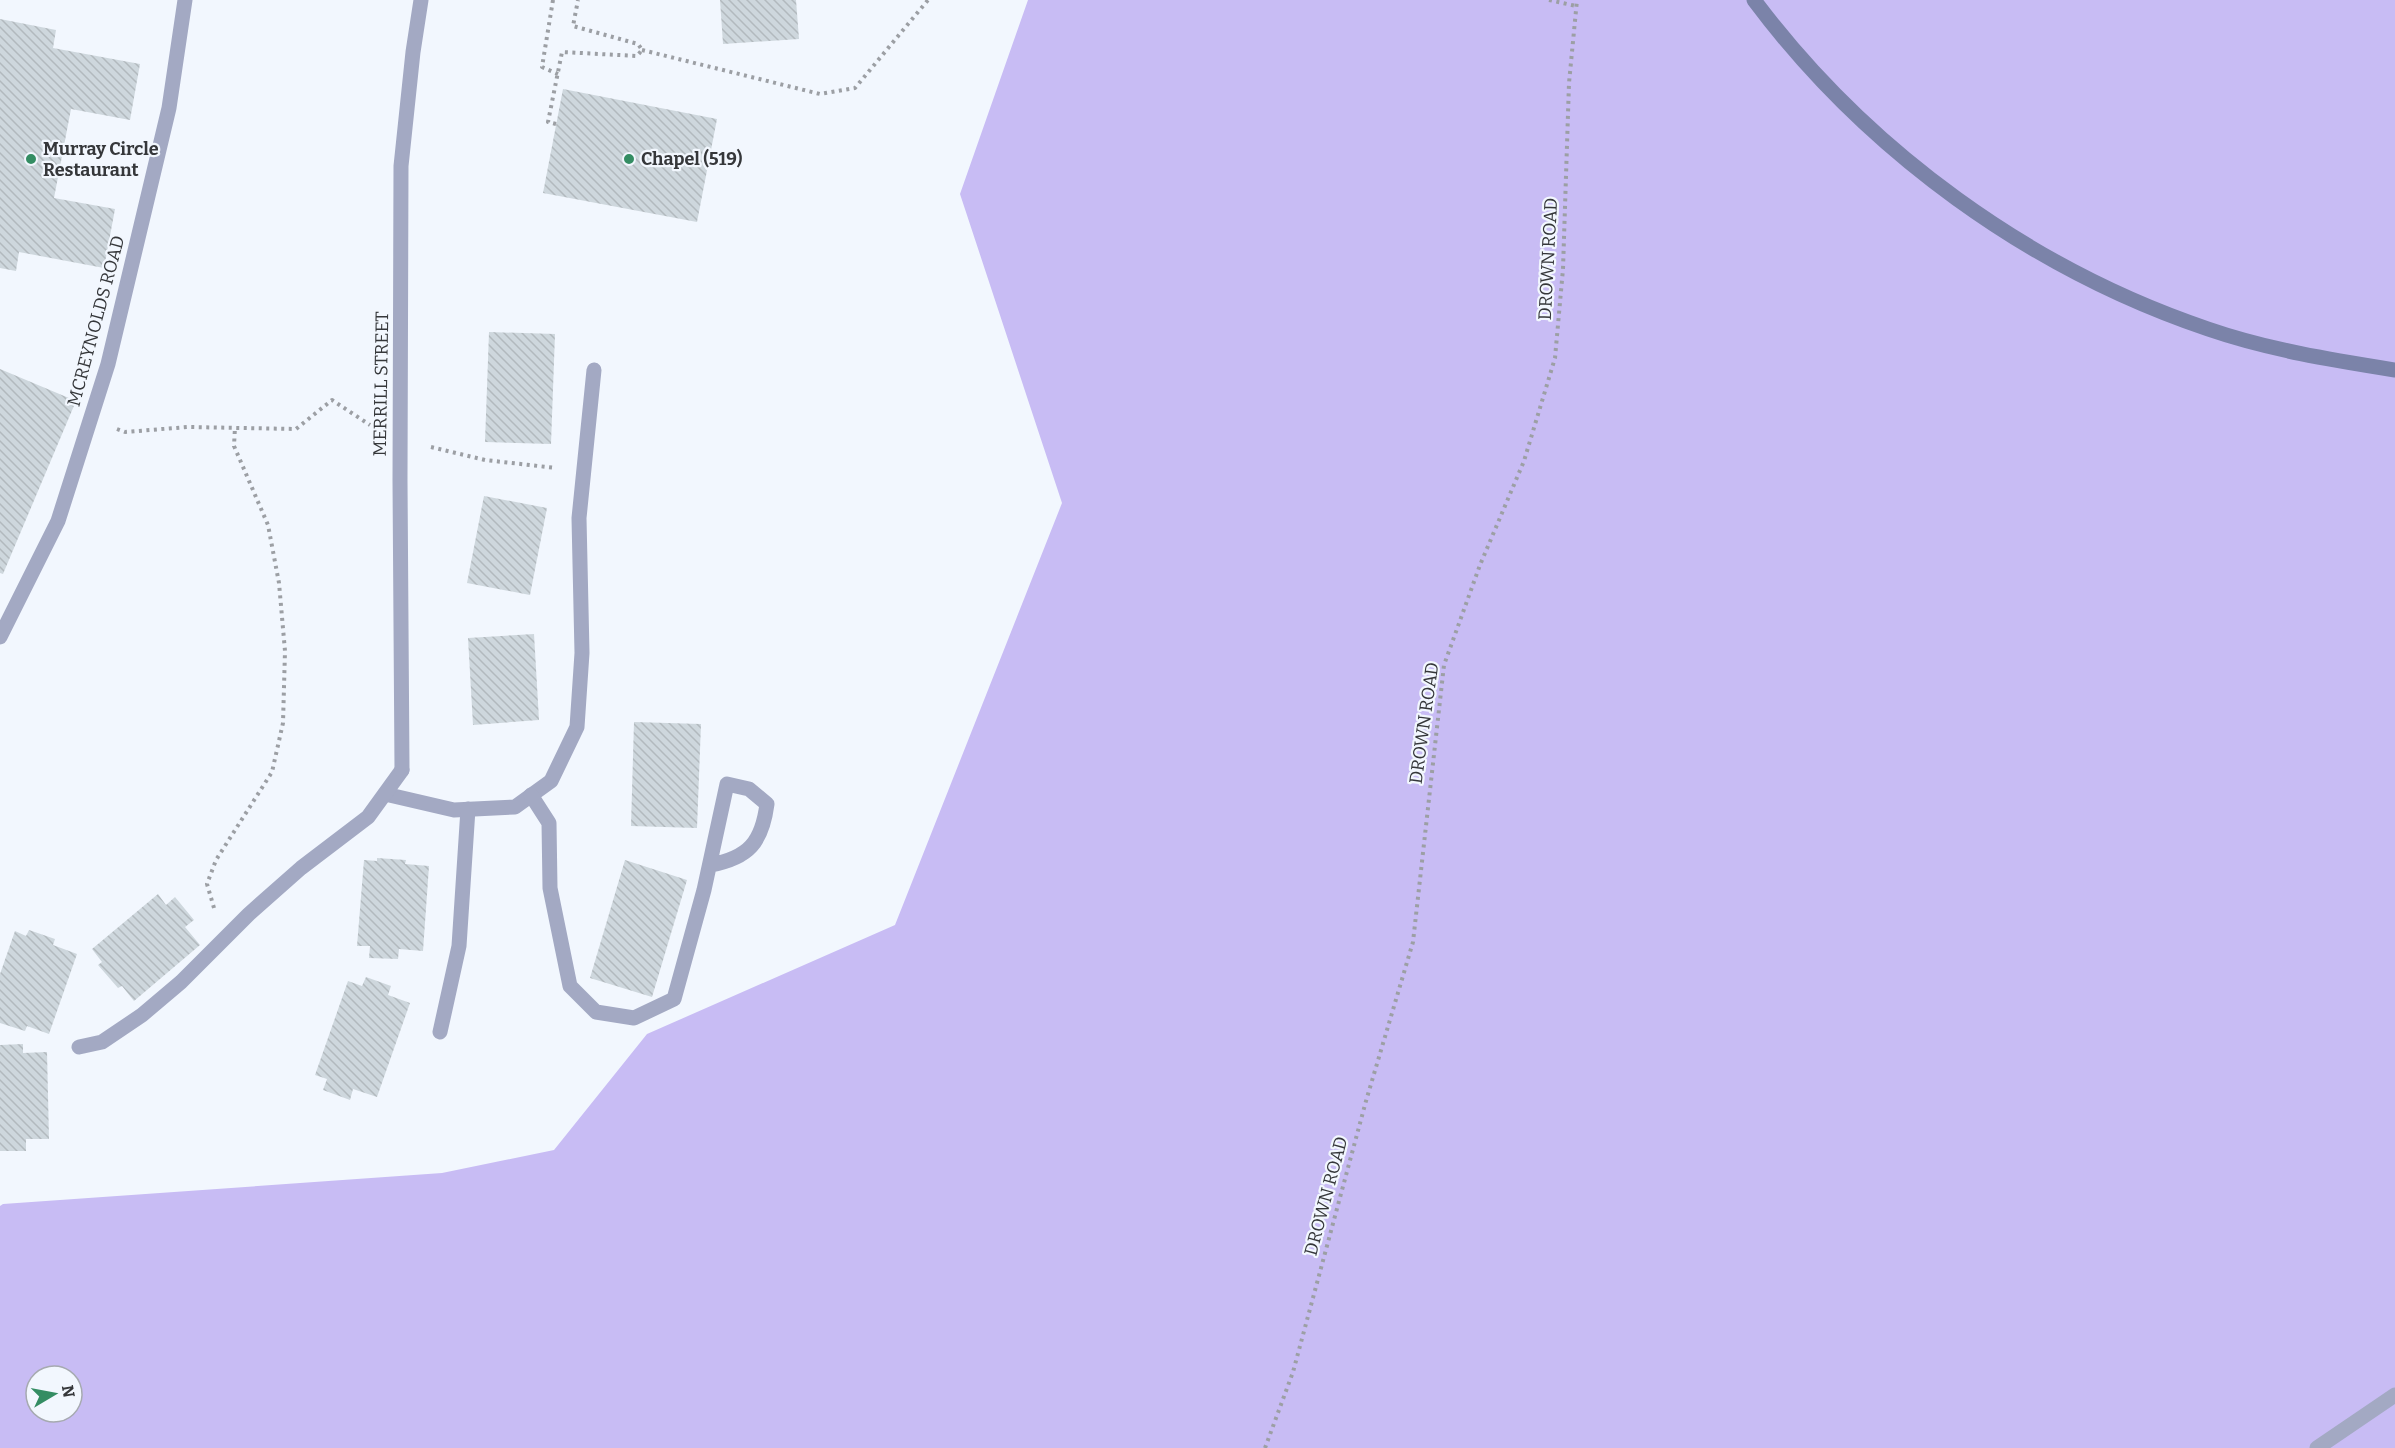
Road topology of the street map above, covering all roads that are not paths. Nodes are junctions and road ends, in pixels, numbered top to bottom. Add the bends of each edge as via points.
1 (185, 0) edge
2 (421, 0) edge
3 (1754, 0) edge
4 (594, 370) dead end
5 (2395, 370) edge
6 (0, 638) edge
7 (385, 794) junction
8 (531, 795) junction
9 (468, 810) junction
10 (710, 865) junction
11 (440, 1032) dead end
12 (79, 1047) dead end
13 (2395, 1395) edge
14 (2317, 1448) edge

1 - 6 street, MCREYNOLDS ROAD via 169,108 108,364 58,521
2 - 7 street, MERRILL STREET via 402,166 402,770
3 - 5 main road via 1827,86 1879,136 1965,203 2058,263 2148,306 2210,330 2312,356
4 - 8 street via 579,518 582,653 577,727 551,781
7 - 9 street
7 - 12 street via 368,817 301,868 142,1015 102,1042
8 - 9 street via 514,807
8 - 10 street via 549,823 550,888 570,986 596,1012 634,1018 674,999
9 - 11 street via 459,946
10 - 10 street via 728,783 749,789 767,804 764,825 754,845 732,861
13 - 14 street

